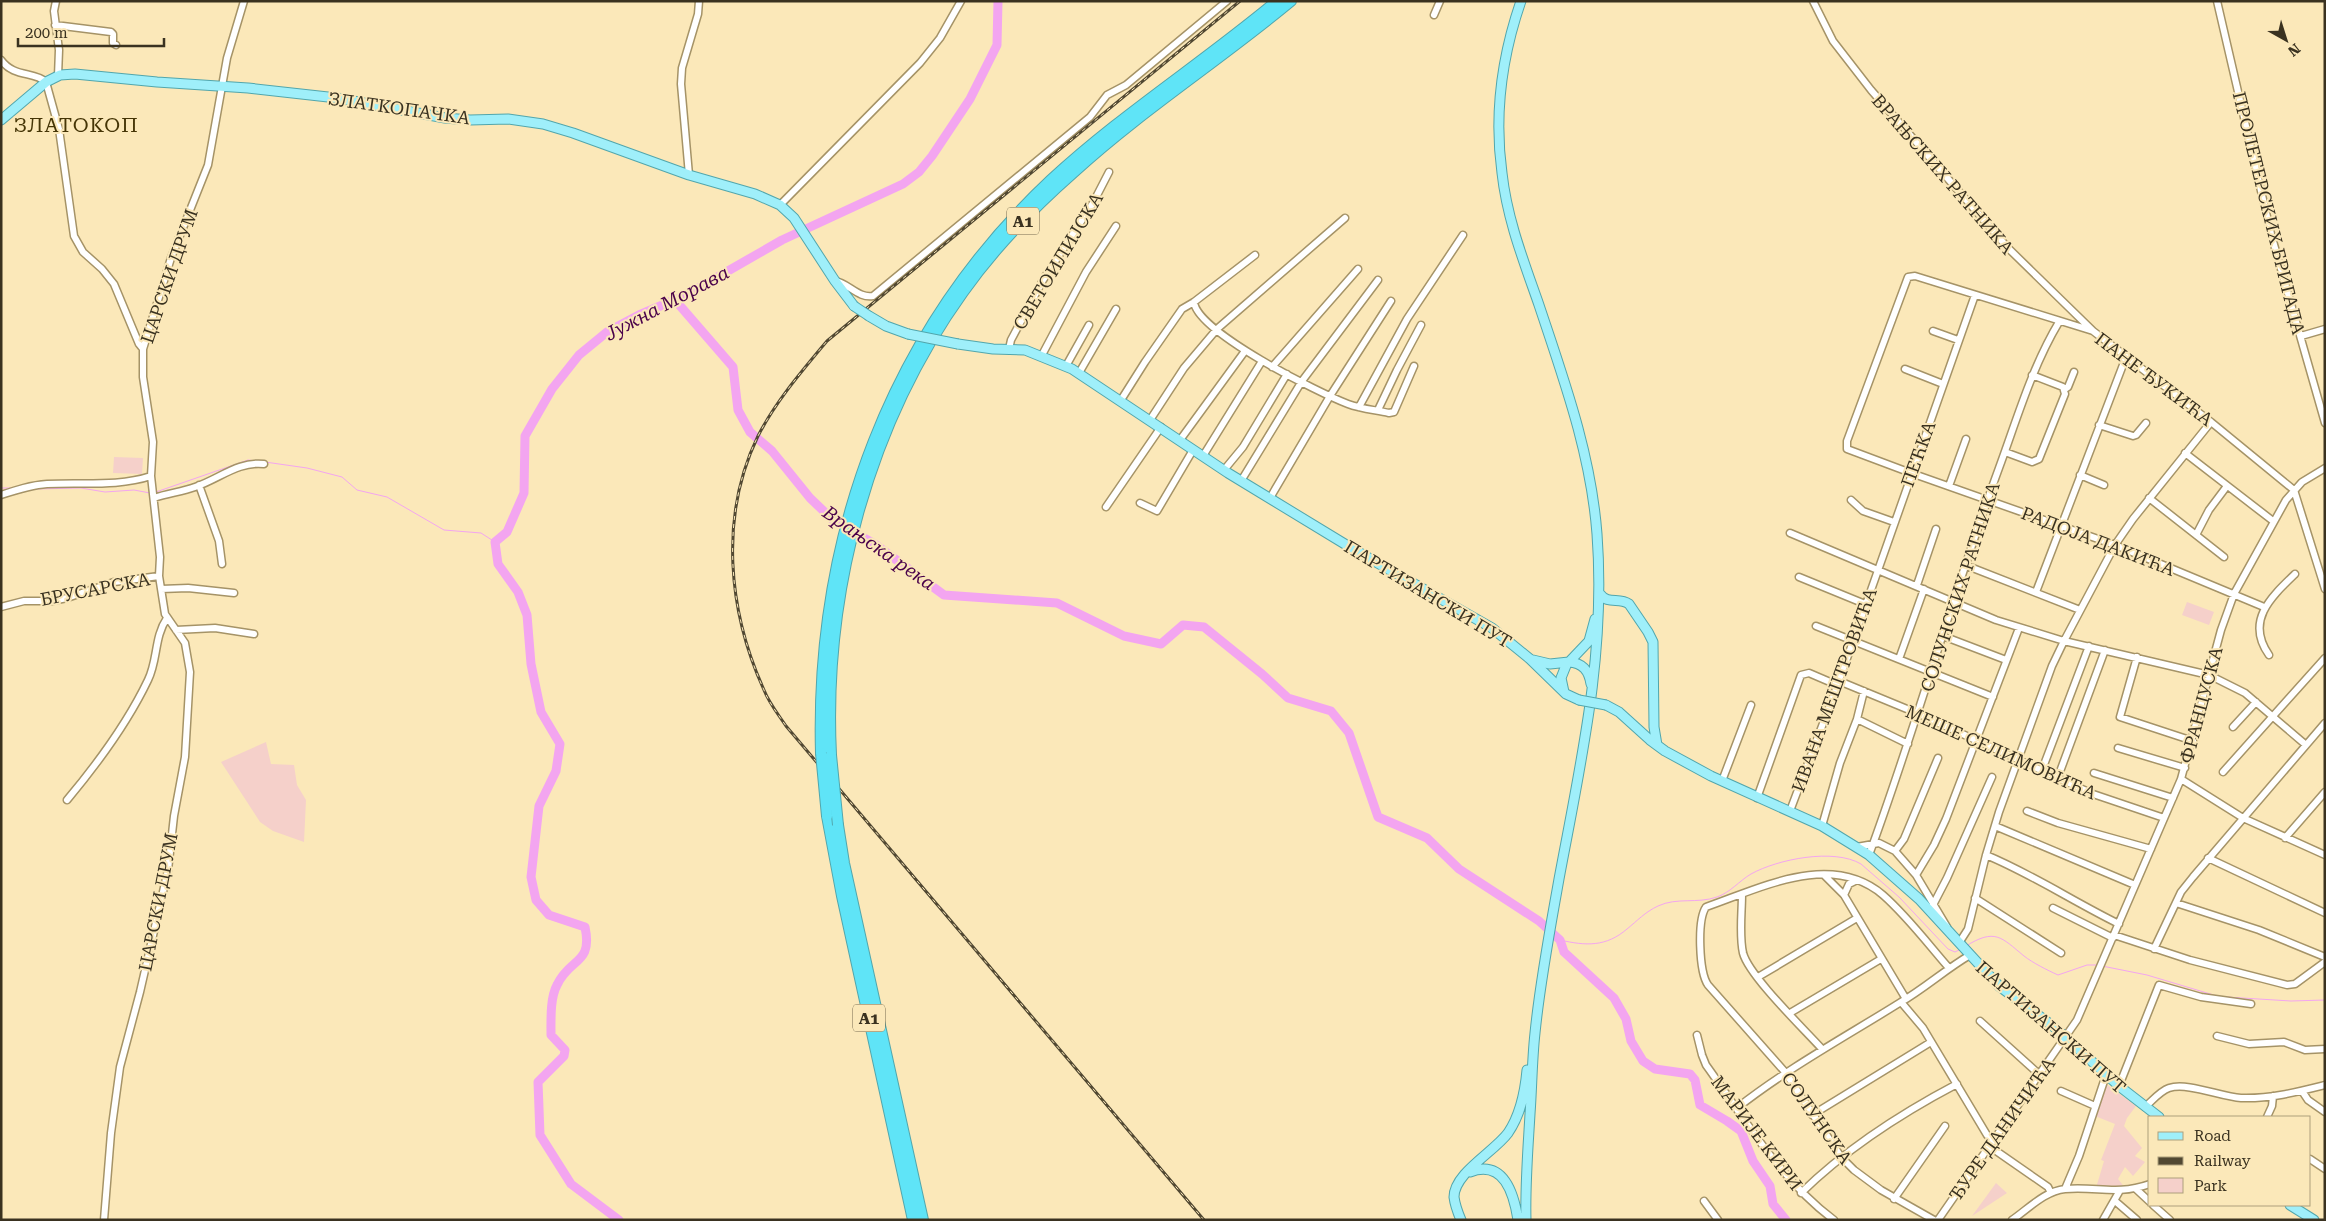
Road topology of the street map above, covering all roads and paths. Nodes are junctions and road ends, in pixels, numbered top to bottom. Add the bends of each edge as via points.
1 (56, 1) edge
2 (244, 1) edge
3 (699, 1) edge
4 (961, 1) edge
5 (1227, 1) edge
6 (1277, 1) edge
7 (1291, 1) edge
8 (1440, 1) edge
9 (1521, 1) edge
10 (1813, 1) edge
11 (2218, 1) edge
12 (1434, 15) dead end
13 (55, 25) junction
14 (116, 45) dead end
15 (1, 60) edge
16 (5, 68) edge
17 (58, 76) junction
18 (46, 82) junction
19 (222, 86) junction
20 (1, 120) edge
21 (1109, 172) dead end
22 (689, 175) junction
23 (780, 205) junction
24 (1345, 218) dead end
25 (1116, 226) dead end
26 (1463, 235) dead end
27 (1255, 256) dead end
28 (821, 260) joint
29 (1358, 270) dead end
30 (1378, 280) dead end
31 (835, 281) junction
32 (1975, 295) junction
33 (1391, 301) dead end
34 (1194, 302) junction
35 (1116, 309) dead end
36 (2059, 322) junction
37 (2085, 322) junction
38 (1089, 324) dead end
39 (1421, 325) dead end
40 (2080, 328) junction
41 (1217, 329) junction
42 (2325, 329) edge
43 (1933, 331) dead end
44 (2093, 331) junction
45 (2301, 336) junction
46 (1958, 340) junction
47 (143, 349) junction
48 (1009, 349) junction
49 (1245, 352) junction
50 (1042, 355) junction
51 (2126, 357) junction
52 (1262, 361) junction
53 (1066, 366) junction
54 (1414, 366) dead end
55 (1272, 367) junction
56 (1905, 369) dead end
57 (2074, 372) dead end
58 (1079, 373) junction
59 (1287, 374) junction
60 (2032, 375) junction
61 (1302, 381) junction
62 (1943, 384) junction
63 (2065, 389) junction
64 (1330, 396) junction
65 (1122, 400) junction
66 (1359, 407) junction
67 (1378, 410) junction
68 (1150, 420) junction
69 (2211, 422) junction
70 (2146, 423) dead end
71 (2325, 423) edge
72 (2099, 425) junction
73 (1161, 428) junction
74 (1966, 439) dead end
75 (1180, 440) junction
76 (1848, 449) joint
77 (1193, 450) junction
78 (2005, 452) junction
79 (2185, 453) junction
80 (1203, 456) junction
81 (264, 464) dead end
82 (2325, 468) edge
83 (1224, 470) junction
84 (1911, 473) junction
85 (2080, 475) junction
86 (151, 476) junction
87 (1241, 481) junction
88 (2104, 485) dead end
89 (199, 486) junction
90 (1949, 486) junction
91 (2227, 486) junction
92 (2294, 490) junction
93 (154, 494) junction
94 (1, 495) edge
95 (1270, 498) junction
96 (2149, 498) junction
97 (1851, 500) dead end
98 (1988, 500) junction
99 (1140, 503) dead end
100 (1106, 507) dead end
101 (851, 521) junction
102 (2273, 521) junction
103 (1894, 522) junction
104 (2060, 525) junction
105 (1936, 529) dead end
106 (1790, 533) dead end
107 (2196, 535) junction
108 (2115, 545) junction
109 (2224, 557) dead end
110 (222, 564) dead end
111 (1965, 565) junction
112 (1877, 569) junction
113 (2295, 574) dead end
114 (159, 576) junction
115 (1799, 577) dead end
116 (1917, 585) junction
117 (161, 589) junction
118 (1924, 589) junction
119 (2325, 589) edge
120 (2036, 592) junction
121 (234, 593) dead end
122 (1600, 594) junction
123 (2234, 594) junction
124 (1618, 601) junction
125 (1952, 602) junction
126 (1865, 604) junction
127 (1, 607) edge
128 (2264, 607) junction
129 (1600, 609) junction
130 (2080, 610) junction
131 (167, 618) junction
132 (1599, 622) junction
133 (1816, 626) dead end
134 (2019, 628) junction
135 (176, 630) junction
136 (254, 634) dead end
137 (1943, 636) junction
138 (1852, 640) junction
139 (2064, 641) junction
140 (2089, 646) junction
141 (2105, 650) junction
142 (2269, 655) dead end
143 (2137, 658) junction
144 (2325, 658) edge
145 (1530, 659) junction
146 (1899, 659) junction
147 (2006, 660) junction
148 (1568, 663) junction
149 (1932, 672) junction
150 (2209, 675) junction
151 (1838, 683) junction
152 (1592, 690) junction
153 (1864, 690) junction
154 (1564, 692) junction
155 (1993, 697) junction
156 (2256, 702) junction
157 (1751, 705) dead end
158 (1654, 713) junction
159 (1919, 714) junction
160 (2272, 716) junction
161 (1857, 719) junction
162 (2325, 723) edge
163 (2233, 727) dead end
164 (1641, 731) junction
165 (1977, 740) junction
166 (2193, 741) junction
167 (1908, 744) junction
168 (2306, 745) junction
169 (1657, 746) junction
170 (2118, 748) dead end
171 (826, 754) junction
172 (1938, 758) dead end
173 (2018, 760) junction
174 (2184, 768) junction
175 (2042, 770) junction
176 (2223, 772) dead end
177 (2094, 773) dead end
178 (1992, 777) dead end
179 (2058, 777) junction
180 (2181, 779) junction
181 (1722, 781) junction
182 (2325, 792) edge
183 (1757, 798) junction
184 (2173, 798) junction
185 (67, 800) dead end
186 (1790, 811) junction
187 (2027, 811) dead end
188 (2164, 818) junction
189 (2244, 818) junction
190 (1822, 826) junction
191 (1995, 826) junction
192 (2285, 838) junction
193 (1874, 843) junction
194 (1857, 847) junction
195 (2151, 849) junction
196 (1895, 851) junction
197 (1986, 855) junction
198 (2325, 855) edge
199 (1869, 856) junction
200 (2208, 858) junction
201 (1824, 874) junction
202 (1916, 875) junction
203 (1857, 880) junction
204 (2135, 885) junction
205 (1742, 894) junction
206 (1844, 895) junction
207 (1975, 898) junction
208 (2176, 903) junction
209 (1933, 905) junction
210 (2053, 908) dead end
211 (2325, 913) edge
212 (1857, 918) junction
213 (2119, 924) junction
214 (1948, 931) junction
215 (2113, 937) junction
216 (2154, 949) junction
217 (1965, 950) junction
218 (2061, 953) dead end
219 (2325, 957) edge
220 (1881, 959) junction
221 (2325, 962) edge
222 (1949, 968) junction
223 (1758, 977) junction
224 (1904, 1001) junction
225 (2251, 1004) dead end
226 (1790, 1013) junction
227 (1980, 1021) dead end
228 (1535, 1033) junction
229 (1697, 1035) dead end
230 (2218, 1036) dead end
231 (2066, 1037) junction
232 (1931, 1042) junction
233 (1822, 1049) junction
234 (2325, 1049) edge
235 (1785, 1072) junction
236 (2040, 1075) junction
237 (2106, 1075) junction
238 (1957, 1084) junction
239 (2325, 1085) edge
240 (2119, 1086) junction
241 (2061, 1091) dead end
242 (2302, 1091) junction
243 (2273, 1096) junction
244 (2095, 1106) junction
245 (2145, 1107) junction
246 (1737, 1108) junction
247 (2325, 1112) edge
248 (1812, 1115) junction
249 (2158, 1116) edge
250 (2267, 1116) edge
251 (1944, 1126) dead end
252 (1991, 1144) junction
253 (1841, 1157) junction
254 (2311, 1161) edge
255 (1526, 1168) junction
256 (2325, 1168) edge
257 (1462, 1178) junction
258 (2148, 1185) edge
259 (2065, 1189) junction
260 (2136, 1189) junction
261 (2119, 1192) junction
262 (1802, 1193) junction
263 (2051, 1194) junction
264 (1894, 1199) junction
265 (2148, 1200) edge
266 (1704, 1201) dead end
267 (2115, 1201) junction
268 (2154, 1206) edge
269 (2292, 1206) edge
270 (104, 1220) edge
271 (913, 1220) edge
272 (923, 1220) edge
273 (1461, 1220) edge
274 (1518, 1220) edge
275 (1526, 1220) edge
276 (1531, 1220) edge
277 (1718, 1220) edge
278 (1834, 1220) edge
279 (1934, 1220) edge
280 (1938, 1220) edge
281 (2012, 1220) edge
282 (2103, 1220) edge
283 (2137, 1220) edge
284 (2170, 1220) edge
285 (2314, 1220) edge

1 - 13 street
2 - 19 street, ЦАРСКИ ДРУМ
3 - 22 street via 681,84
4 - 23 street via 940,38 920,63
5 - 31 street via 1126,85 1107,95 1090,117 873,296 861,295
6 - 101 highway, A1 via 1085,151 1051,180 992,242 954,289 915,352 866,458
7 - 101 highway, A1 via 1076,170 994,253 962,294 915,371 881,444
8 - 12 street
9 - 122 main road via 1510,36 1500,95 1502,174 1517,242 1570,396 1589,470 1597,531
10 - 37 street, ВРАЊСКИХ РАТНИКА via 1833,41 1870,90 2008,248
11 - 45 street, ПРОЛЕТЕРСКИХ БРИГАДА via 2272,234
13 - 14 street via 111,32
13 - 17 street via 59,50
15 - 16 street
16 - 18 street
17 - 18 main road, ЗЛАТКОПАЧКА
17 - 19 main road, ЗЛАТКОПАЧКА via 81,74
18 - 20 main road, ЗЛАТКОПАЧКА
18 - 47 street via 59,129 74,236 83,252 114,284
19 - 22 main road, ЗЛАТКОПАЧКА via 337,98 445,118 526,121 559,128
19 - 47 street, ЦАРСКИ ДРУМ via 208,165 180,233
21 - 48 street, СВЕТОИЛИЈСКА via 1093,203 1043,280
22 - 23 main road, ЗЛАТКОПАЧКА via 755,194
23 - 28 main road, ЗЛАТКОПАЧКА via 794,218
24 - 41 street
25 - 50 street via 1086,272
26 - 66 street via 1407,319
27 - 34 street
28 - 31 main road, ПАРТИЗАНСКИ ПУТ
29 - 55 street
30 - 61 street
31 - 48 main road, ПАРТИЗАНСКИ ПУТ, bridge via 854,306 908,334 958,344
32 - 36 street, ПАНЕ ЂУКИЋА
32 - 46 street, ПЕЋКА
32 - 76 street, ПАНЕ ЂУКИЋА via 1910,276 1846,441
33 - 64 street
34 - 41 street via 1196,309
34 - 65 street via 1182,309
35 - 58 street
36 - 40 street, ПАНЕ ЂУКИЋА
36 - 60 street, СОЛУНСКИХ РАТНИКА
37 - 40 street
37 - 44 street, ВРАЊСКИХ РАТНИКА
38 - 53 street
39 - 67 street
40 - 44 street, ПАНЕ ЂУКИЋА
41 - 49 street
41 - 68 street via 1176,378
42 - 45 street
43 - 46 street
44 - 51 street, ПАНЕ ЂУКИЋА
45 - 71 street, ПРОЛЕТЕРСКИХ БРИГАДА
46 - 62 street, ПЕЋКА
47 - 86 street, ЦАРСКИ ДРУМ via 143,377 153,442
48 - 50 main road, ПАРТИЗАНСКИ ПУТ
49 - 52 street
49 - 75 street
50 - 53 main road, ПАРТИЗАНСКИ ПУТ
51 - 69 street, ПАНЕ ЂУКИЋА
51 - 72 street
52 - 55 street
52 - 80 street
53 - 58 main road, ПАРТИЗАНСКИ ПУТ
54 - 67 street via 1394,412
55 - 59 street
56 - 62 street
57 - 63 street
58 - 65 main road, ПАРТИЗАНСКИ ПУТ
59 - 61 street
59 - 83 street via 1238,454
60 - 63 street
60 - 78 street, СОЛУНСКИХ РАТНИКА
61 - 64 street
61 - 87 street
62 - 84 street, ПЕЋКА
63 - 78 street via 2039,459 2032,462
64 - 66 street
64 - 95 street
65 - 68 main road, ПАРТИЗАНСКИ ПУТ
66 - 67 street
68 - 73 main road, ПАРТИЗАНСКИ ПУТ
69 - 79 street
69 - 92 street, ПАНЕ ЂУКИЋА
70 - 72 street via 2133,436
72 - 85 street
73 - 75 main road, ПАРТИЗАНСКИ ПУТ
73 - 100 street
74 - 90 street
75 - 77 main road, ПАРТИЗАНСКИ ПУТ
76 - 84 street, РАДОЈА ДАКИЋА
77 - 80 main road, ПАРТИЗАНСКИ ПУТ
77 - 99 street via 1157,511
78 - 98 street, СОЛУНСКИХ РАТНИКА
79 - 91 street
79 - 96 street
80 - 83 main road, ПАРТИЗАНСКИ ПУТ
81 - 89 street via 239,466
82 - 92 street, ФРАНЦУСКА
83 - 87 main road, ПАРТИЗАНСКИ ПУТ
84 - 90 street, РАДОЈА ДАКИЋА
84 - 103 street, ПЕЋКА
85 - 88 street
85 - 104 street
86 - 93 street, ЦАРСКИ ДРУМ
86 - 94 street via 134,482 23,487
87 - 95 main road, ПАРТИЗАНСКИ ПУТ
89 - 93 street
89 - 110 street via 219,541
90 - 98 street, РАДОЈА ДАКИЋА
91 - 102 street
91 - 107 street
92 - 102 street, ФРАНЦУСКА
92 - 119 street
93 - 114 street, ЦАРСКИ ДРУМ
95 - 145 main road, ПАРТИЗАНСКИ ПУТ via 1482,622
96 - 107 street
96 - 108 street
97 - 103 street via 1863,511
98 - 104 street, РАДОЈА ДАКИЋА
98 - 111 street, СОЛУНСКИХ РАТНИКА
101 - 171 highway, A1 via 833,644
102 - 123 street, ФРАНЦУСКА
103 - 112 street, ПЕЋКА
104 - 108 street, РАДОЈА ДАКИЋА
104 - 120 street
105 - 116 street
106 - 112 street
107 - 109 street
108 - 123 street, РАДОЈА ДАКИЋА
108 - 130 street
111 - 120 street
111 - 125 street, СОЛУНСКИХ РАТНИКА
112 - 116 street
112 - 126 street, ИВАНА МЕШТРОВИЋА
113 - 128 street
114 - 117 street, ЦАРСКИ ДРУМ
114 - 127 street, БРУСАРСКА via 114,582 67,598 24,601
115 - 126 street
116 - 118 street
117 - 121 street
117 - 131 street, ЦАРСКИ ДРУМ
118 - 125 street
118 - 146 street
120 - 130 street
122 - 124 main road via 1607,600
122 - 129 main road
123 - 128 street, РАДОЈА ДАКИЋА
123 - 150 street, ФРАНЦУСКА
124 - 132 main road via 1608,608
124 - 158 main road via 1629,604 1652,638
125 - 134 street
125 - 137 street, СОЛУНСКИХ РАТНИКА
126 - 138 street, ИВАНА МЕШТРОВИЋА
128 - 142 street via 2260,636
129 - 132 main road
129 - 148 main road via 1589,641
130 - 139 street
131 - 135 street, ЦАРСКИ ДРУМ
131 - 185 street via 155,647 148,680 110,745
132 - 152 main road
133 - 138 street
134 - 139 street
134 - 147 street
135 - 136 street via 215,628
135 - 270 street, ЦАРСКИ ДРУМ via 185,643 189,666 185,757 168,870 120,1067
137 - 147 street
137 - 149 street, СОЛУНСКИХ РАТНИКА
138 - 146 street
138 - 151 street, ИВАНА МЕШТРОВИЋА
139 - 140 street
139 - 173 street
140 - 141 street
140 - 175 street
141 - 143 street
141 - 179 street
143 - 150 street
143 - 166 street via 2120,716
144 - 160 street
145 - 148 main road via 1550,664
145 - 154 main road, ПАРТИЗАНСКИ ПУТ
146 - 149 street
147 - 155 street
148 - 152 main road via 1579,664 1587,670
148 - 154 main road via 1561,678
149 - 155 street
149 - 159 street, СОЛУНСКИХ РАТНИКА
150 - 156 street via 2236,687
150 - 166 street, ФРАНЦУСКА
151 - 153 street, МЕШЕ СЕЛИМОВИЋА
151 - 183 street, МЕШЕ СЕЛИМОВИЋА via 1803,673
151 - 186 street, ИВАНА МЕШТРОВИЋА
152 - 228 main road
153 - 159 street, МЕШЕ СЕЛИМОВИЋА
153 - 161 street
154 - 164 main road, ПАРТИЗАНСКИ ПУТ, bridge via 1579,700 1616,709
155 - 165 street
156 - 160 street
156 - 163 street
157 - 181 street
158 - 164 main road via 1651,722
158 - 169 main road
159 - 165 street, МЕШЕ СЕЛИМОВИЋА
159 - 167 street, СОЛУНСКИХ РАТНИКА
160 - 168 street
160 - 176 street
161 - 167 street
161 - 190 street
162 - 168 street
164 - 169 main road, ПАРТИЗАНСКИ ПУТ
165 - 173 street, МЕШЕ СЕЛИМОВИЋА
165 - 202 street via 1934,846
166 - 174 street, ФРАНЦУСКА
167 - 193 street, СОЛУНСКИХ РАТНИКА
168 - 189 street
169 - 181 main road, ПАРТИЗАНСКИ ПУТ
170 - 174 street
171 - 271 highway, A1, bridge via 827,816
171 - 272 highway, A1, bridge via 846,871
172 - 196 street via 1904,839
173 - 175 street, МЕШЕ СЕЛИМОВИЋА
173 - 191 street
174 - 180 street, ФРАНЦУСКА
175 - 179 street, МЕШЕ СЕЛИМОВИЋА
177 - 184 street
178 - 209 street
179 - 188 street, МЕШЕ СЕЛИМОВИЋА via 2106,799
180 - 184 street, ФРАНЦУСКА
180 - 189 street
181 - 183 main road, ПАРТИЗАНСКИ ПУТ
182 - 192 street
183 - 186 main road, ПАРТИЗАНСКИ ПУТ
184 - 188 street, ФРАНЦУСКА
186 - 190 main road, ПАРТИЗАНСКИ ПУТ
187 - 195 street via 2058,824
188 - 195 street, ФРАНЦУСКА
189 - 192 street
189 - 200 street
190 - 194 main road, ПАРТИЗАНСКИ ПУТ
191 - 197 street
191 - 204 street
192 - 198 street
193 - 194 street
193 - 196 street, ПАРТИЗАНСКИ ПУТ via 1884,844
193 - 199 street, СОЛУНСКИХ РАТНИКА
194 - 199 main road, ПАРТИЗАНСКИ ПУТ
195 - 204 street, ФРАНЦУСКА
196 - 202 street, ПАРТИЗАНСКИ ПУТ
197 - 207 street
197 - 213 street
199 - 214 main road, ПАРТИЗАНСКИ ПУТ via 1910,890
200 - 208 street
200 - 211 street
201 - 203 street
201 - 205 street via 1801,875
201 - 206 street
202 - 209 street, ПАРТИЗАНСКИ ПУТ
203 - 206 street via 1849,884
203 - 222 street via 1884,896
204 - 213 street, ФРАНЦУСКА
205 - 223 street via 1743,953
205 - 235 street, СОЛУНСКА via 1706,907 1703,915 1703,977 1716,996
206 - 212 street
207 - 217 street
207 - 218 street
208 - 216 street
208 - 219 street via 2259,930
209 - 214 street, ПАРТИЗАНСКИ ПУТ
210 - 215 street
212 - 220 street
212 - 223 street
213 - 215 street, ФРАНЦУСКА
214 - 217 main road, ПАРТИЗАНСКИ ПУТ
215 - 216 street
215 - 231 street, ФРАНЦУСКА via 2082,1011
216 - 221 street via 2287,985 2295,984
217 - 222 street
217 - 231 main road, ПАРТИЗАНСКИ ПУТ via 1999,986
220 - 224 street
220 - 226 street
222 - 224 street
223 - 226 street
224 - 232 street
224 - 233 street
225 - 240 street via 2208,998 2159,985
226 - 233 street
227 - 236 street
228 - 255 main road
228 - 257 main road via 1516,1118 1503,1139
229 - 246 street, МАРИЈЕ КИРИ via 1706,1065
230 - 234 street via 2249,1044 2284,1042 2305,1050
231 - 236 street, ЂУРЕ ДАНИЧИЋА
231 - 237 main road, ПАРТИЗАНСКИ ПУТ
232 - 238 street
232 - 248 street
233 - 235 street
235 - 246 street
235 - 248 street, СОЛУНСКА
236 - 252 street, ЂУРЕ ДАНИЧИЋА
237 - 240 main road, ПАРТИЗАНСКИ ПУТ
237 - 244 street
238 - 252 street
238 - 253 street via 1892,1120
239 - 242 street
240 - 245 main road, ПАРТИЗАНСКИ ПУТ
241 - 244 street
242 - 243 street
242 - 247 street via 2308,1100
243 - 245 street via 2239,1098 2178,1087 2164,1091
243 - 250 street
244 - 259 street
245 - 249 main road, ПАРТИЗАНСКИ ПУТ
246 - 262 street, МАРИЈЕ КИРИ
248 - 253 street, СОЛУНСКА
251 - 264 street
252 - 263 street via 2048,1187
252 - 280 street, ЂУРЕ ДАНИЧИЋА
253 - 262 street
253 - 264 street, СОЛУНСКА
254 - 256 street
255 - 275 main road
255 - 276 main road
257 - 273 main road via 1454,1198
257 - 274 main road via 1481,1169 1498,1174 1511,1190
258 - 260 street
259 - 261 street
259 - 263 street
260 - 261 street
260 - 265 street
261 - 267 street
262 - 278 street, МАРИЈЕ КИРИ
263 - 281 street
264 - 279 street, СОЛУНСКА
266 - 277 street
267 - 282 street
267 - 283 street
268 - 284 street
269 - 285 main road

